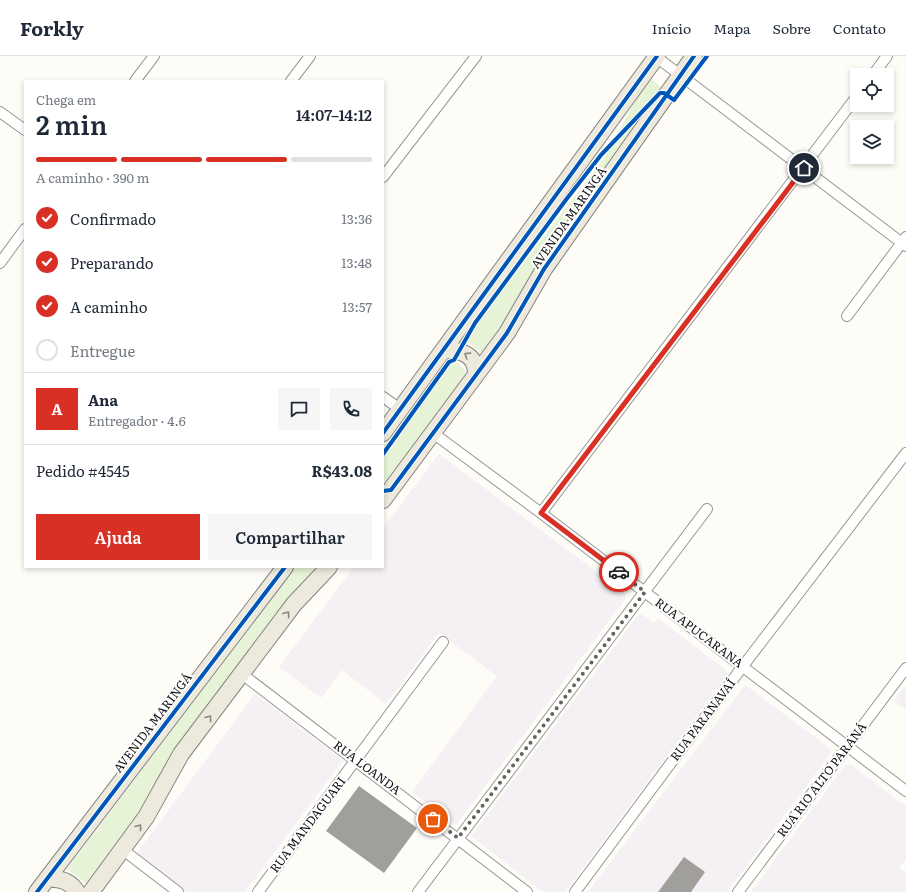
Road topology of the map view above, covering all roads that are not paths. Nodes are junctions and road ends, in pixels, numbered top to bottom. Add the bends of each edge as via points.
1 (154, 56) edge
2 (310, 56) edge
3 (476, 56) edge
4 (656, 56) edge
5 (694, 56) edge
6 (887, 56) edge
7 (878, 68) edge
8 (680, 75) junction
9 (136, 80) edge
10 (292, 80) edge
11 (850, 106) edge
12 (0, 112) edge
13 (24, 129) edge
14 (804, 168) junction
15 (384, 176) edge
16 (24, 230) edge
17 (905, 242) edge
18 (0, 262) edge
19 (847, 316) dead end
20 (445, 350) junction
21 (476, 374) junction
22 (384, 398) edge
23 (400, 409) junction
24 (384, 432) edge
25 (433, 433) junction
26 (906, 453) edge
27 (386, 494) edge
28 (707, 509) dead end
29 (541, 513) junction
30 (284, 568) edge
31 (328, 568) edge
32 (645, 592) junction
33 (443, 642) dead end
34 (743, 666) junction
35 (906, 668) edge
36 (242, 674) junction
37 (846, 746) junction
38 (357, 760) junction
39 (906, 791) edge
40 (458, 838) junction
41 (122, 849) junction
42 (47, 879) junction
43 (37, 892) edge
44 (77, 892) edge
45 (91, 892) edge
46 (178, 892) edge
47 (258, 892) edge
48 (418, 892) edge
49 (528, 892) edge
50 (575, 892) edge
51 (738, 892) edge

1 - 9 street
2 - 10 street
3 - 15 street
4 - 8 street
4 - 20 main road, AVENIDA MARINGÁ
5 - 8 main road, AVENIDA MARINGÁ
6 - 7 street
8 - 14 street
8 - 21 main road, AVENIDA MARINGÁ via 544,269 507,333
11 - 14 street
12 - 13 street
14 - 17 street
14 - 29 street
16 - 18 street
17 - 19 street
21 -> 20 main road via 473,359 467,354 458,350
20 - 23 main road, AVENIDA MARINGÁ
21 - 25 main road, AVENIDA MARINGÁ
22 - 23 street
23 - 24 main road, AVENIDA MARINGÁ
25 - 27 main road, AVENIDA MARINGÁ
25 - 29 street, RUA APUCARANA
26 - 34 street, RUA PARANAVAÍ
28 - 32 street
29 - 32 street, RUA APUCARANA
30 - 42 main road, AVENIDA MARINGÁ
36 -> 31 main road via 294,604
32 - 34 street, RUA APUCARANA
32 - 40 street
33 - 38 street, RUA MANDAGUARI
34 - 37 street, RUA APUCARANA
34 - 50 street, RUA PARANAVAÍ
35 - 37 street, RUA RIO ALTO PARANÁ
36 - 38 street, RUA LOANDA
41 -> 36 main road via 146,817 181,754
37 - 39 street, RUA APUCARANA
37 - 51 street, RUA RIO ALTO PARANÁ
38 - 40 street, RUA LOANDA
38 - 47 street, RUA MANDAGUARI
40 - 48 street
40 - 49 street, RUA LOANDA
41 - 45 main road
41 - 46 street
42 - 43 main road, AVENIDA MARINGÁ
42 - 44 main road via 62,879 71,884

